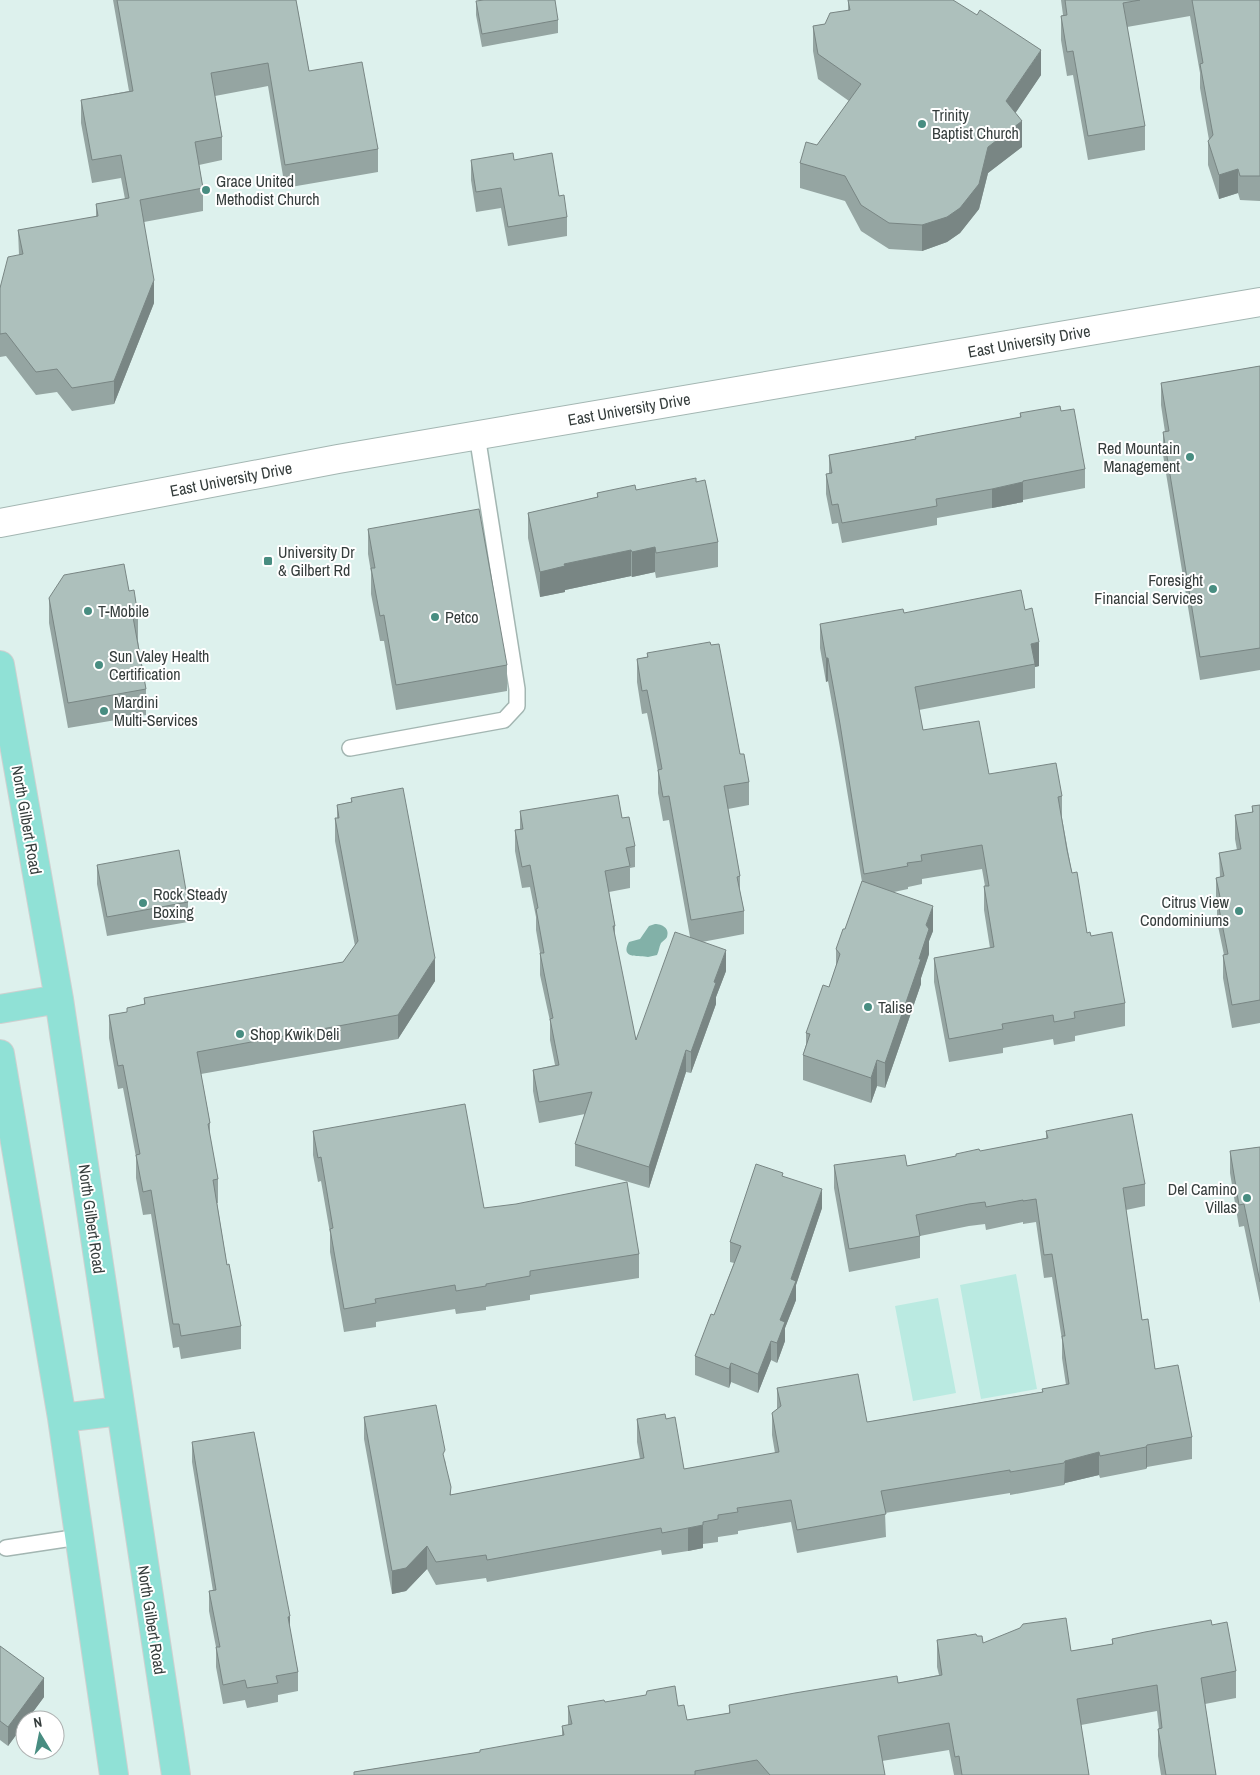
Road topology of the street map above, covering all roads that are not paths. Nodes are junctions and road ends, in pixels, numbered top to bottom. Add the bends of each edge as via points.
1 (1260, 302) edge
2 (477, 435) junction
3 (0, 523) edge
4 (0, 665) edge
5 (350, 748) dead end
6 (59, 999) junction
7 (0, 1009) edge
8 (0, 1054) edge
9 (8, 1145) edge
10 (120, 1411) junction
11 (62, 1418) junction
12 (80, 1537) junction
13 (6, 1548) dead end
14 (114, 1775) edge
15 (176, 1775) edge

1 - 2 main road, East University Drive
2 - 3 main road, East University Drive
2 - 5 lane via 518,689 517,706 504,720
4 - 6 main road, North Gilbert Road
6 - 7 main road
6 - 10 main road, North Gilbert Road
8 - 9 main road
9 - 11 main road
10 - 11 main road
10 - 15 main road, North Gilbert Road
11 - 12 main road
12 - 13 lane
12 - 14 main road

